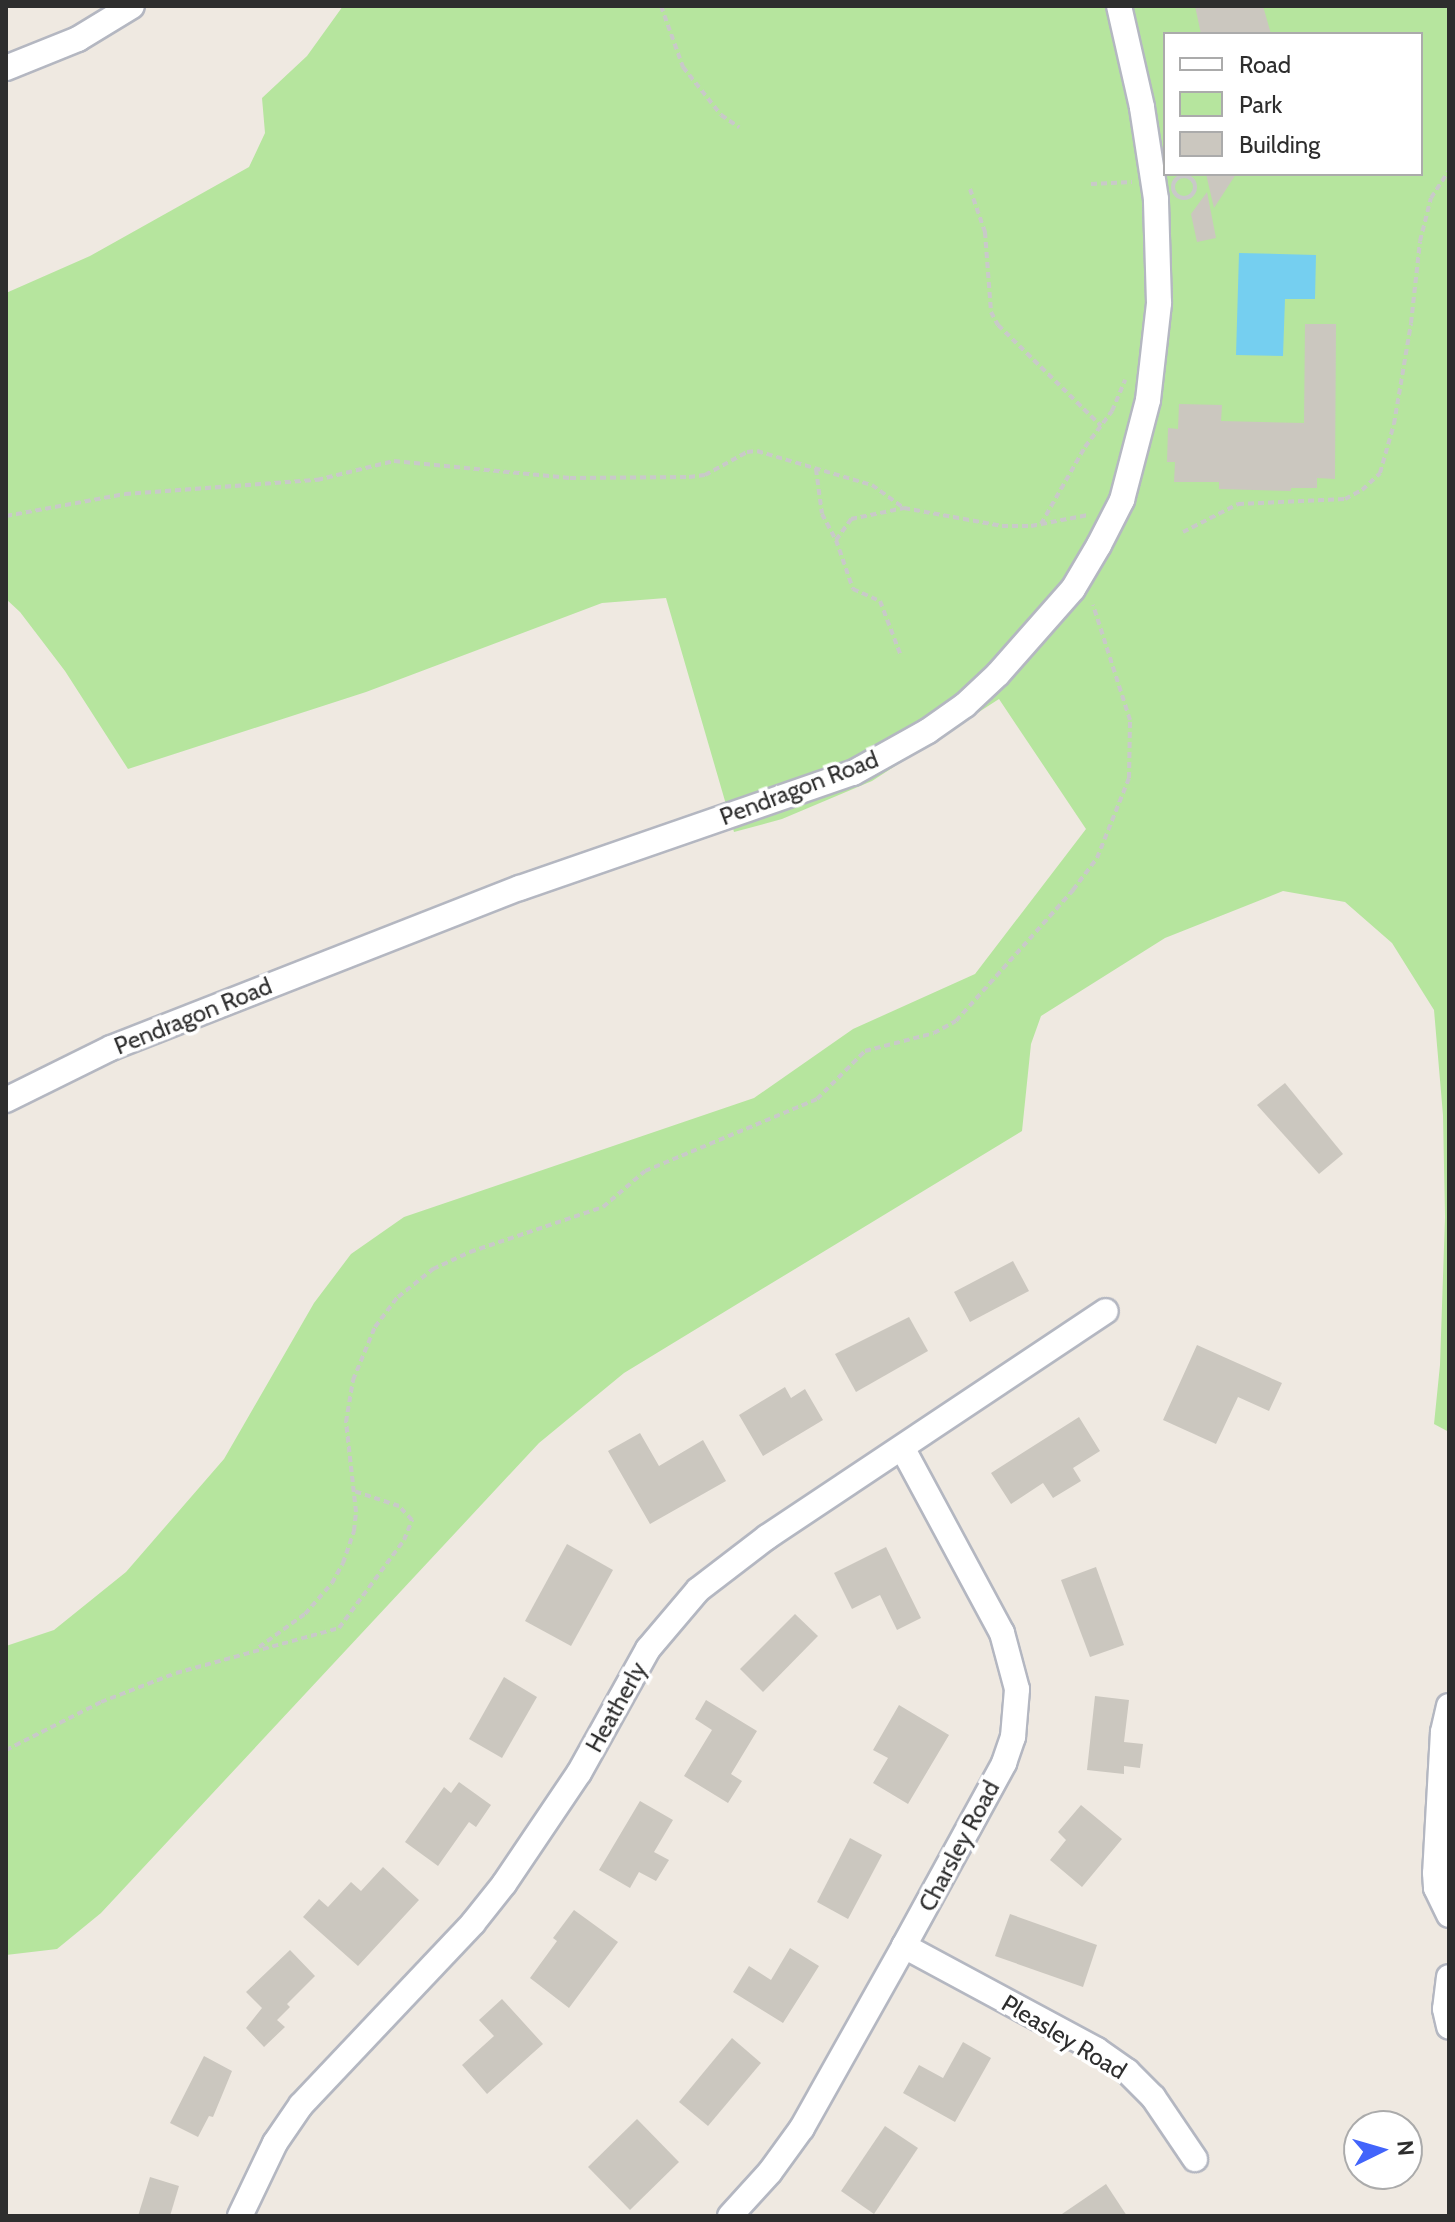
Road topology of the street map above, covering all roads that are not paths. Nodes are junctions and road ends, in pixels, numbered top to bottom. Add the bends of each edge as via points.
1 (132, 6) edge
2 (1119, 6) edge
3 (6, 68) edge
4 (6, 1100) edge
5 (1106, 1311) dead end
6 (903, 1449) junction
7 (1449, 1706) edge
8 (1449, 1915) edge
9 (904, 1946) junction
10 (1449, 1977) edge
11 (1449, 2027) edge
12 (1195, 2159) dead end
13 (240, 2216) edge
14 (730, 2216) edge

1 - 3 street via 78,39
2 - 4 street, Pendragon Road via 1154,167 1159,295 1148,400 1117,508 1073,589 1034,637 965,705 853,773 520,888 111,1048
5 - 6 street, Heatherly
6 - 9 street, Charsley Road via 1002,1633 1017,1715 1004,1763
6 - 13 street, Heatherly via 726,1566 674,1617 648,1649 579,1773 504,1884 301,2105 275,2143
7 - 8 street via 1435,1873
9 - 12 street, Pleasley Road via 1127,2071 1153,2097
9 - 14 street, Charsley Road via 802,2128
10 - 11 street

